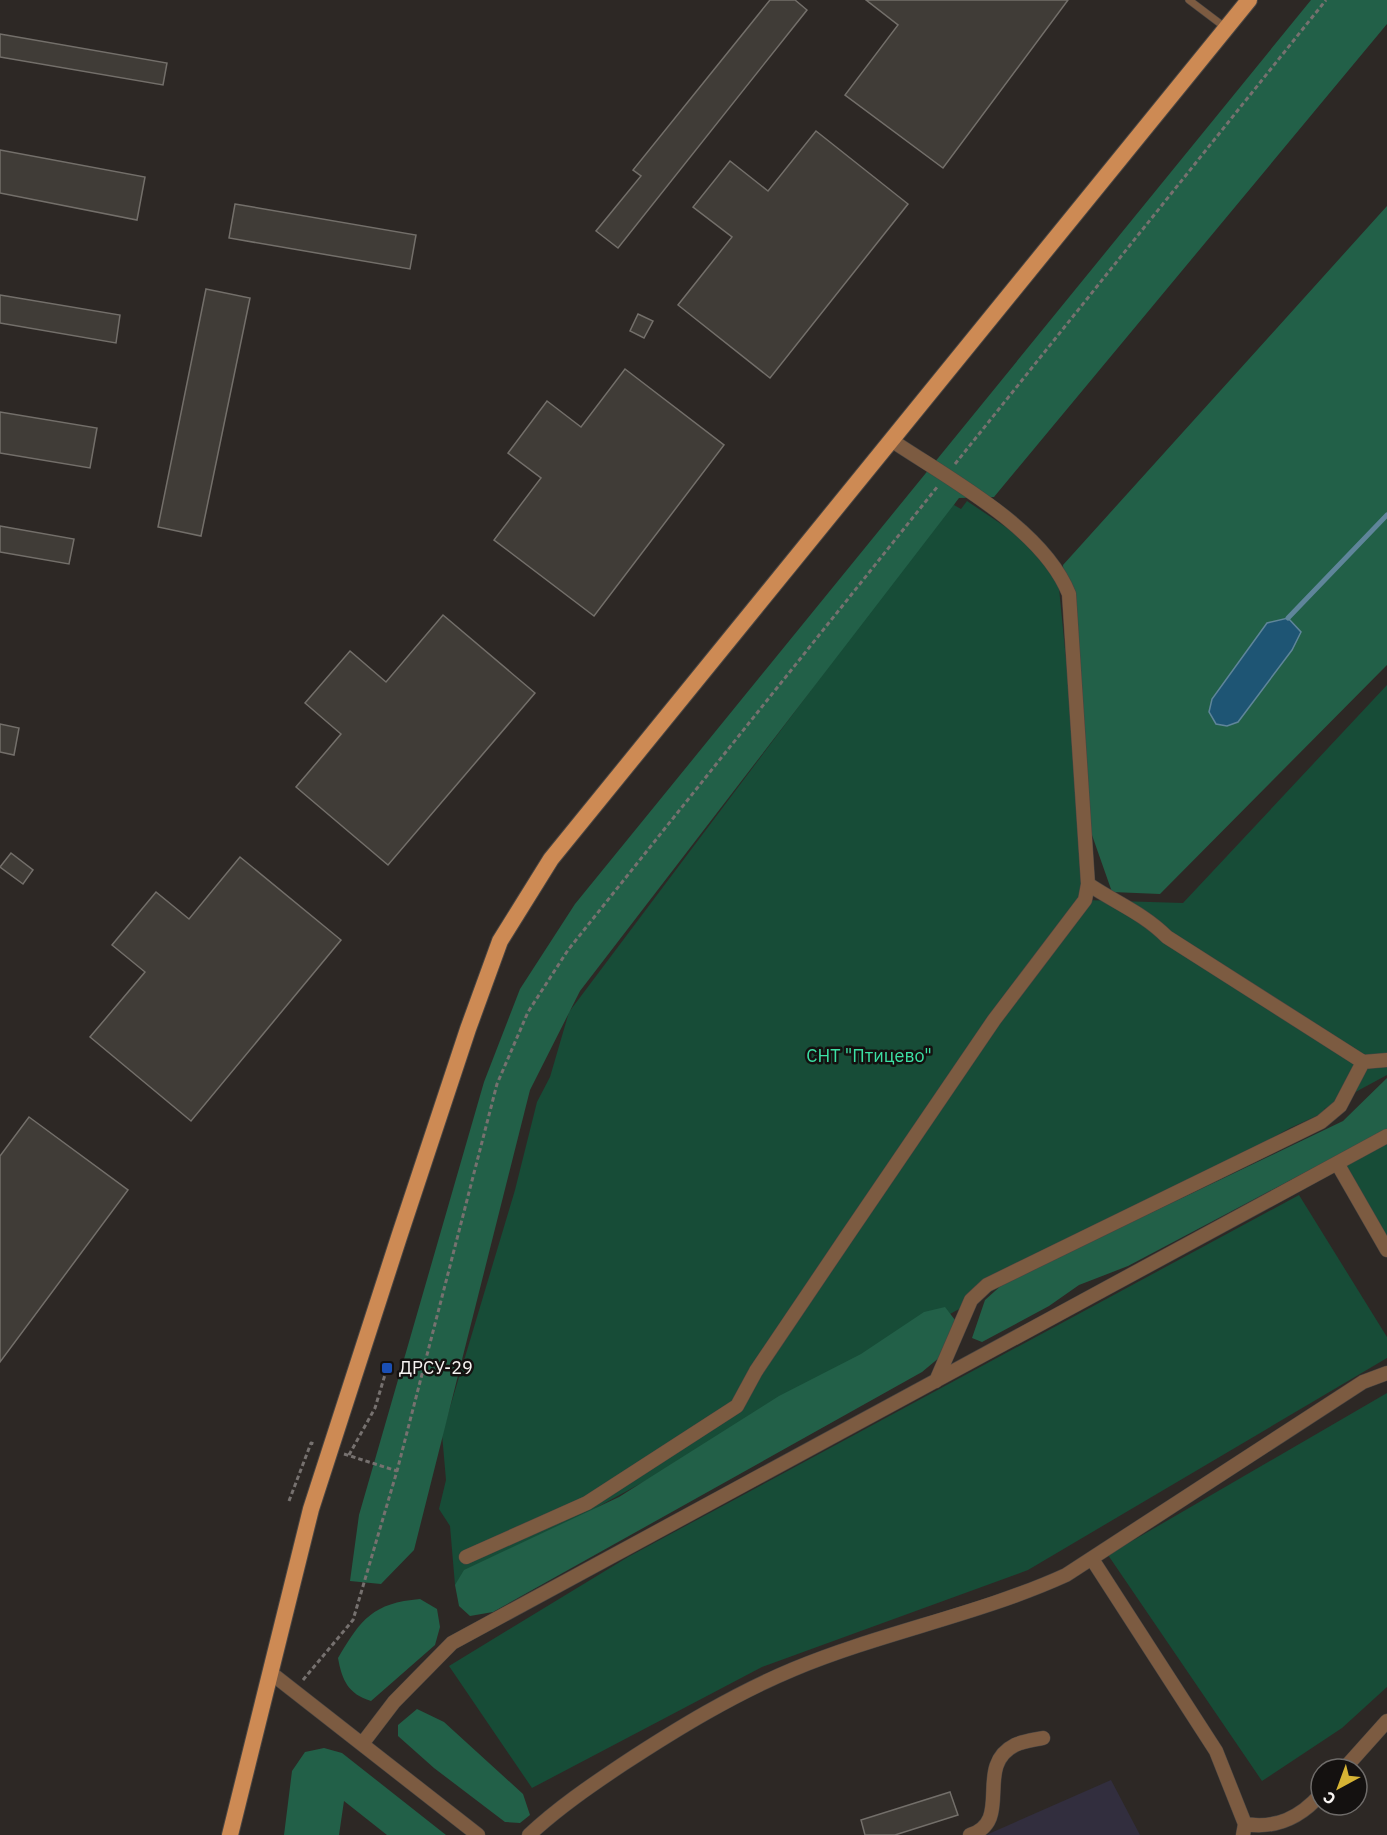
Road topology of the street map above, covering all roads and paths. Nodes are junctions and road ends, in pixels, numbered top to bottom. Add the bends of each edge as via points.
1 (1190, 0) edge
2 (1249, 0) edge
3 (1326, 0) edge
4 (1226, 28) junction
5 (891, 440) junction
6 (946, 476) junction
7 (1088, 884) junction
8 (1387, 1060) edge
9 (1363, 1062) junction
10 (1387, 1136) edge
11 (1337, 1163) junction
12 (1387, 1250) edge
13 (387, 1368) dead end
14 (1387, 1373) edge
15 (936, 1380) junction
16 (349, 1455) dead end
17 (466, 1557) dead end
18 (1092, 1559) junction
19 (271, 1673) junction
20 (294, 1691) junction
21 (1387, 1721) edge
22 (1043, 1738) dead end
23 (362, 1744) junction
24 (1355, 1757) edge
25 (1309, 1808) edge
26 (238, 1811) junction
27 (1244, 1830) edge
28 (230, 1835) edge
29 (238, 1835) edge
30 (478, 1835) edge
31 (529, 1835) edge
32 (970, 1835) edge

1 - 4 lane
2 - 4 main road
3 - 6 path
4 - 5 main road
5 - 6 street
5 - 19 main road via 551,859 500,941 311,1509
6 - 7 street via 1035,541 1061,574 1069,594
6 - 20 path via 568,950 528,1012 497,1084 397,1471 353,1620
7 - 9 street via 1117,904 1150,919 1167,937
7 - 17 street via 1085,900 981,1039 737,1406 587,1503
8 - 9 street
9 - 15 street via 1340,1106 1322,1122 987,1285 971,1300
10 - 11 street
11 - 12 street
11 - 15 street
13 - 16 path via 375,1408
14 - 18 street via 1363,1382
15 - 23 street via 452,1643 394,1702
18 - 27 street via 1216,1751
18 - 31 street via 1020,1596 795,1669 730,1700 688,1721 557,1808
19 - 20 street
19 - 26 main road
20 - 23 street
21 - 24 street
22 - 32 street via 1015,1745 994,1766 993,1811 989,1822
23 - 30 street
25 - 27 street via 1266,1827
26 - 28 main road
26 - 29 main road

